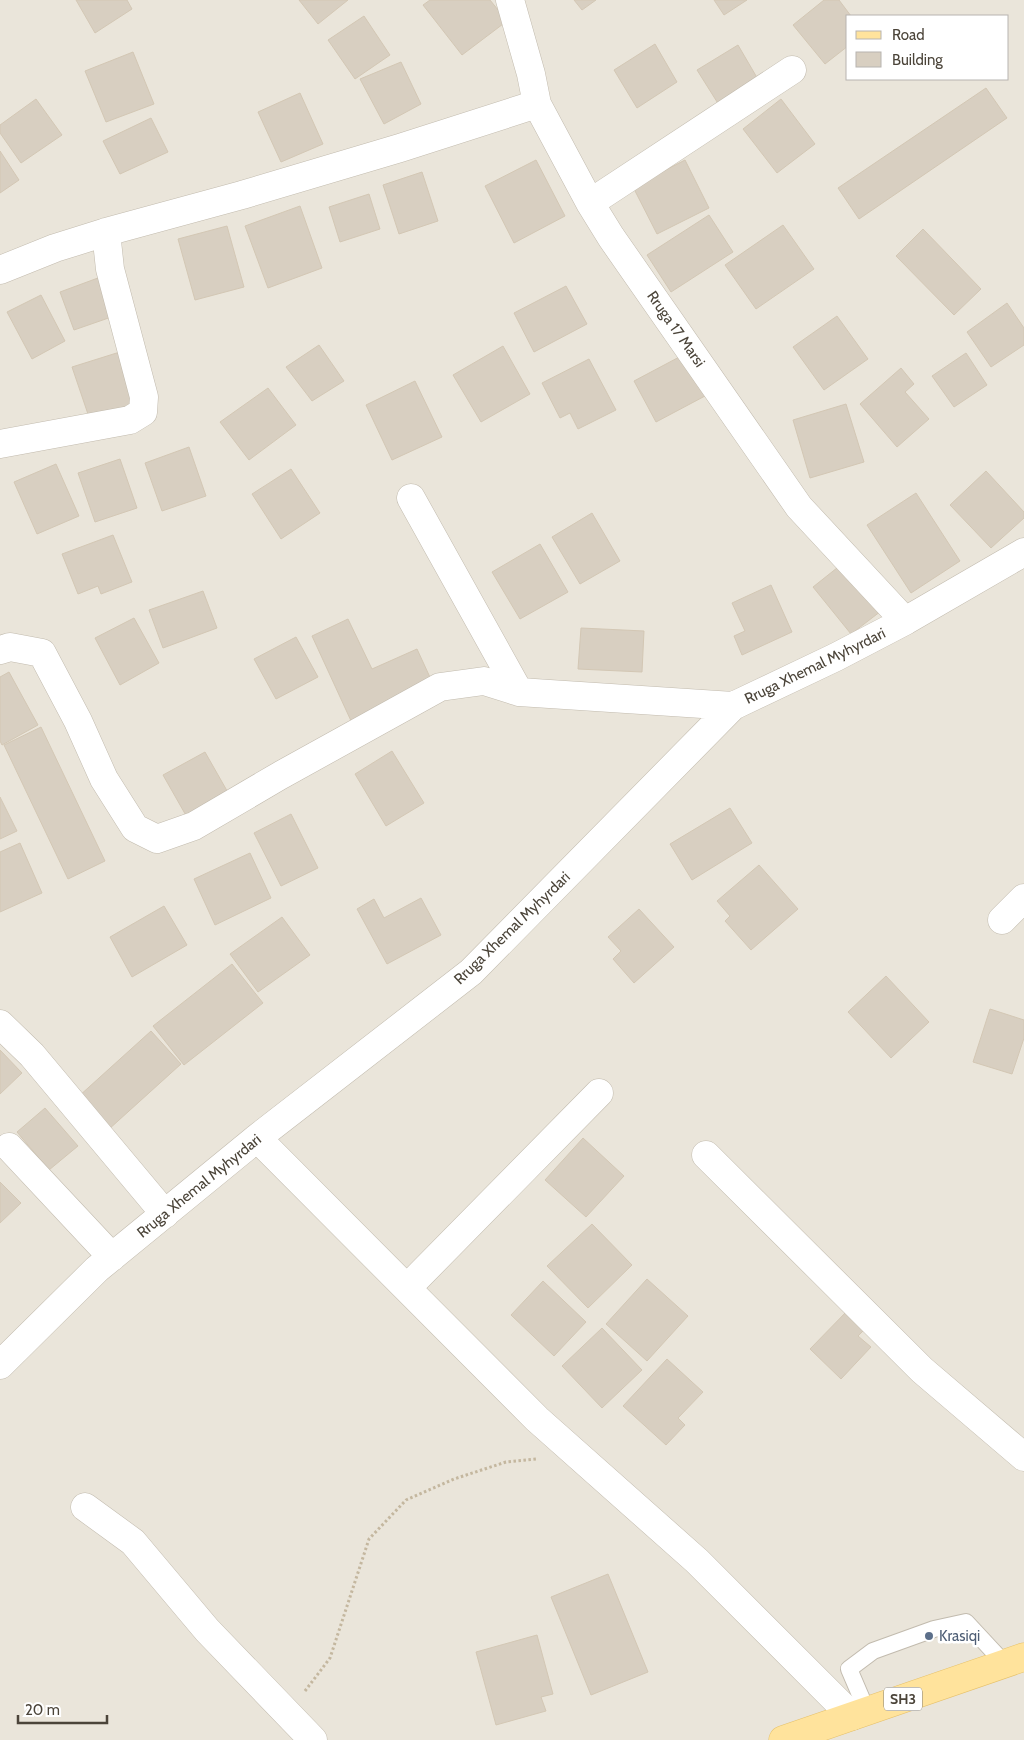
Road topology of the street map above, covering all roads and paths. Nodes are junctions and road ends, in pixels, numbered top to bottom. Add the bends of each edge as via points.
1 (510, 0) edge
2 (792, 70) dead end
3 (537, 104) junction
4 (590, 203) junction
5 (106, 232) junction
6 (0, 270) edge
7 (0, 444) edge
8 (410, 498) dead end
9 (1024, 552) edge
10 (905, 621) junction
11 (0, 650) edge
12 (519, 692) junction
13 (733, 706) junction
14 (1024, 898) edge
15 (1002, 920) dead end
16 (0, 1024) edge
17 (599, 1093) dead end
18 (257, 1138) junction
19 (9, 1147) dead end
20 (706, 1155) dead end
21 (165, 1214) junction
22 (112, 1258) junction
23 (407, 1288) junction
24 (0, 1365) edge
25 (577, 1455) junction
26 (1024, 1457) edge
27 (85, 1507) dead end
28 (1014, 1661) edge
29 (288, 1713) junction
30 (860, 1714) junction
31 (312, 1740) edge
32 (783, 1740) edge

1 - 3 street, Rruga 17 Marsi via 532,74
2 - 4 street
3 - 4 street, Rruga 17 Marsi
3 - 5 street via 261,189
4 - 10 street, Rruga 17 Marsi via 799,506
5 - 6 street
5 - 7 street via 110,268 144,397 143,412 130,420
8 - 12 street
9 - 10 street, Rruga Xhemal Myhyrdari
10 - 13 street, Rruga Xhemal Myhyrdari
11 - 12 street via 10,647 42,653 109,787 135,828 157,840 194,826 440,687 484,681
12 - 13 street
13 - 18 street, Rruga Xhemal Myhyrdari via 471,972
14 - 15 street
16 - 21 street via 32,1055
17 - 23 street
18 - 21 street, Rruga Xhemal Myhyrdari
18 - 23 street
19 - 22 street
20 - 26 street via 922,1370
21 - 22 street, Rruga Xhemal Myhyrdari
22 - 24 street, Rruga Xhemal Myhyrdari
23 - 25 street
25 - 29 path via 506,1462 454,1479 406,1500 368,1539 330,1658
25 - 30 street via 697,1561
27 - 29 street via 133,1542 207,1630
28 - 30 main road, SH3
28 - 30 lane via 966,1622 934,1629 873,1651 849,1669
29 - 31 street
30 - 32 main road, SH3

